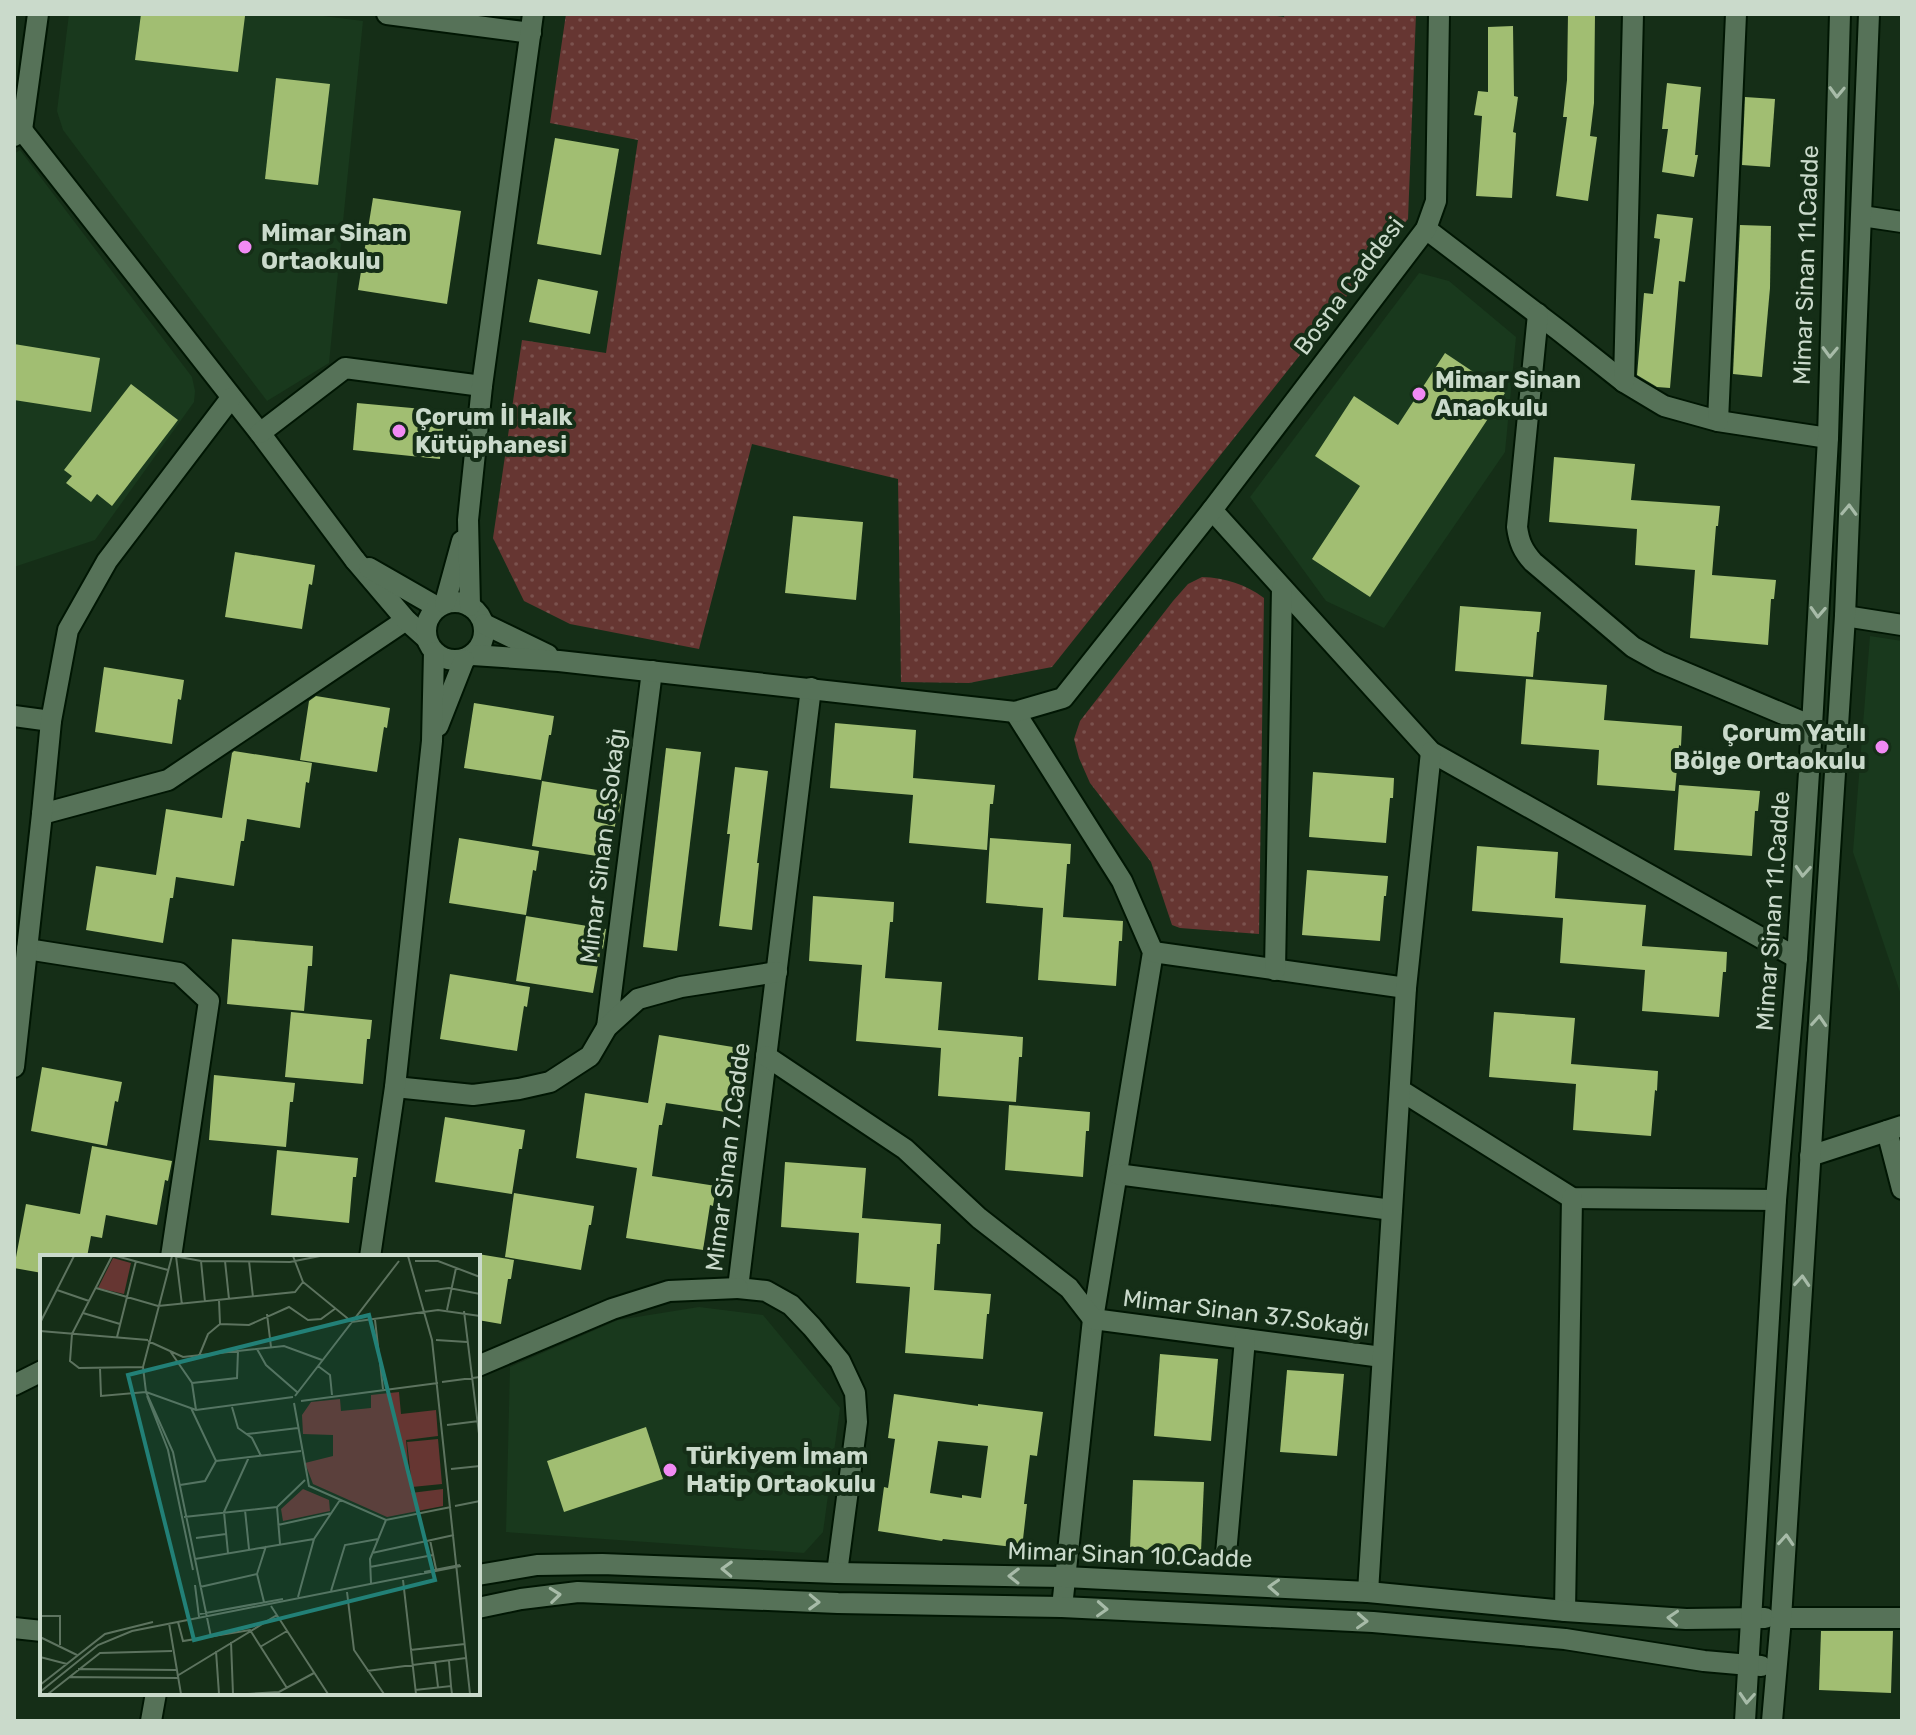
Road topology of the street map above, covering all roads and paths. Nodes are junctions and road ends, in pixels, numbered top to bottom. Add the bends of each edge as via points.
1 (38, 14) edge
2 (387, 14) edge
3 (1439, 14) edge
4 (1633, 14) edge
5 (1736, 14) edge
6 (1840, 14) edge
7 (1869, 14) edge
8 (532, 23) edge
9 (17, 128) edge
10 (1862, 216) junction
11 (1902, 222) edge
12 (1426, 229) junction
13 (1538, 314) junction
14 (1624, 382) junction
15 (482, 386) junction
16 (231, 398) junction
17 (1718, 421) junction
18 (260, 433) junction
19 (1828, 438) junction
20 (1212, 510) junction
21 (468, 520) junction
22 (355, 560) junction
23 (1282, 588) junction
24 (441, 605) junction
25 (470, 606) junction
26 (1845, 616) junction
27 (406, 620) junction
28 (484, 624) junction
29 (1902, 625) edge
30 (430, 645) junction
31 (469, 657) junction
32 (559, 661) junction
33 (652, 671) junction
34 (811, 688) junction
35 (1015, 712) junction
36 (14, 716) edge
37 (51, 721) junction
38 (1812, 726) junction
39 (432, 741) junction
40 (1431, 752) junction
41 (42, 814) junction
42 (27, 949) junction
43 (1153, 952) junction
44 (1797, 958) junction
45 (1275, 970) junction
46 (777, 972) junction
47 (1406, 988) junction
48 (607, 1027) junction
49 (766, 1056) junction
50 (14, 1067) edge
51 (395, 1087) junction
52 (1400, 1090) junction
53 (1895, 1129) edge
54 (1810, 1156) junction
55 (1117, 1174) junction
56 (1902, 1189) edge
57 (1572, 1198) junction
58 (1776, 1200) junction
59 (1392, 1210) junction
60 (171, 1255) edge
61 (370, 1255) edge
62 (738, 1288) junction
63 (1093, 1319) junction
64 (1245, 1339) junction
65 (1382, 1357) junction
66 (480, 1365) edge
67 (40, 1372) edge
68 (14, 1385) edge
69 (1226, 1554) dead end
70 (837, 1573) junction
71 (480, 1575) edge
72 (1065, 1577) junction
73 (1368, 1592) junction
74 (1062, 1607) junction
75 (480, 1608) edge
76 (1565, 1611) junction
77 (1751, 1618) junction
78 (1781, 1618) junction
79 (1902, 1618) edge
80 (14, 1628) edge
81 (40, 1631) edge
82 (1750, 1665) junction
83 (1776, 1667) junction
84 (156, 1695) edge
85 (151, 1721) edge
86 (1745, 1721) edge
87 (1772, 1721) edge

1 - 9 street
2 - 8 street
3 - 12 street, Bosna Caddesi via 1436,201
4 - 14 street
5 - 17 street
6 -> 19 street, Mimar Sinan 11.Cadde
7 - 10 street
8 - 15 street
9 - 16 street
10 - 11 street
26 -> 10 street
12 - 13 street
12 - 20 street, Bosna Caddesi
13 - 14 street
13 - 38 street via 1517,527 1523,551 1633,647
14 - 17 street via 1664,406
15 - 18 street via 345,368
15 - 21 street
16 - 18 street
16 - 37 street via 107,561 68,630
17 - 19 street
18 - 22 street
19 -> 38 street, Mimar Sinan 11.Cadde
20 - 23 street
20 - 35 street, Bosna Caddesi via 1063,698
21 - 24 street
21 - 25 street
22 - 24 street
22 - 27 street
23 - 40 street
23 - 45 street
24 - 25 street
24 - 30 street via 427,621
25 - 28 street
26 - 29 street
54 -> 26 street
27 - 30 street
27 - 41 street via 168,780
28 - 31 street via 481,646
28 - 32 street
30 - 31 street via 448,660
30 - 39 street
31 - 32 street
31 - 39 street
32 - 33 street
33 - 34 street
33 - 48 street, Mimar Sinan 5.Sokağı
34 - 35 street
34 - 46 street, Mimar Sinan 7.Cadde
35 - 43 street via 1122,881
36 - 37 street
37 - 41 street
38 -> 44 street, Mimar Sinan 11.Cadde
39 - 51 street
40 - 44 street
40 - 47 street
41 - 42 street
42 - 50 street
42 - 60 street via 179,973 209,1001
43 - 45 street
43 - 55 street
44 - 58 street, Mimar Sinan 11.Cadde
45 - 47 street
46 - 48 street via 638,999
46 - 49 street, Mimar Sinan 7.Cadde
47 - 52 street
48 - 51 street via 590,1056 550,1082 473,1095
49 - 62 street, Mimar Sinan 7.Cadde
49 - 63 street, Mimar Sinan 37.Sokağı via 905,1149 979,1218 1069,1288
51 - 61 street
52 - 57 street
52 - 59 street
53 - 54 street
53 - 56 street
78 -> 54 street
55 - 59 street
55 - 63 street
57 - 58 street
57 - 76 street
58 - 77 street, Mimar Sinan 11.Cadde
59 - 65 street
62 - 66 street via 669,1291 612,1309
62 - 70 street, Mimar Sinan 7.Cadde via 766,1291 791,1305 840,1361 855,1393 857,1422
63 - 64 street, Mimar Sinan 37.Sokağı
63 - 72 street
64 - 65 street, Mimar Sinan 37.Sokağı
64 - 69 street
65 - 73 street
67 - 68 street
70 -> 71 street, Mimar Sinan 10.Cadde via 602,1564 537,1565
72 -> 70 street, Mimar Sinan 10.Cadde
73 -> 72 street, Mimar Sinan 10.Cadde
72 - 74 street
73 - 76 street, Mimar Sinan 10.Cadde
75 -> 74 street via 578,1592
74 -> 82 street via 1373,1622 1565,1639
77 -> 76 street, Mimar Sinan 10.Cadde
77 - 78 street, Mimar Sinan 10.Cadde
77 - 82 street, Mimar Sinan 11.Cadde
78 - 79 street, Mimar Sinan 10.Cadde
78 - 83 street
80 - 81 street
82 - 83 street
82 -> 86 street, Mimar Sinan 11.Cadde
83 - 87 street
84 - 85 street

